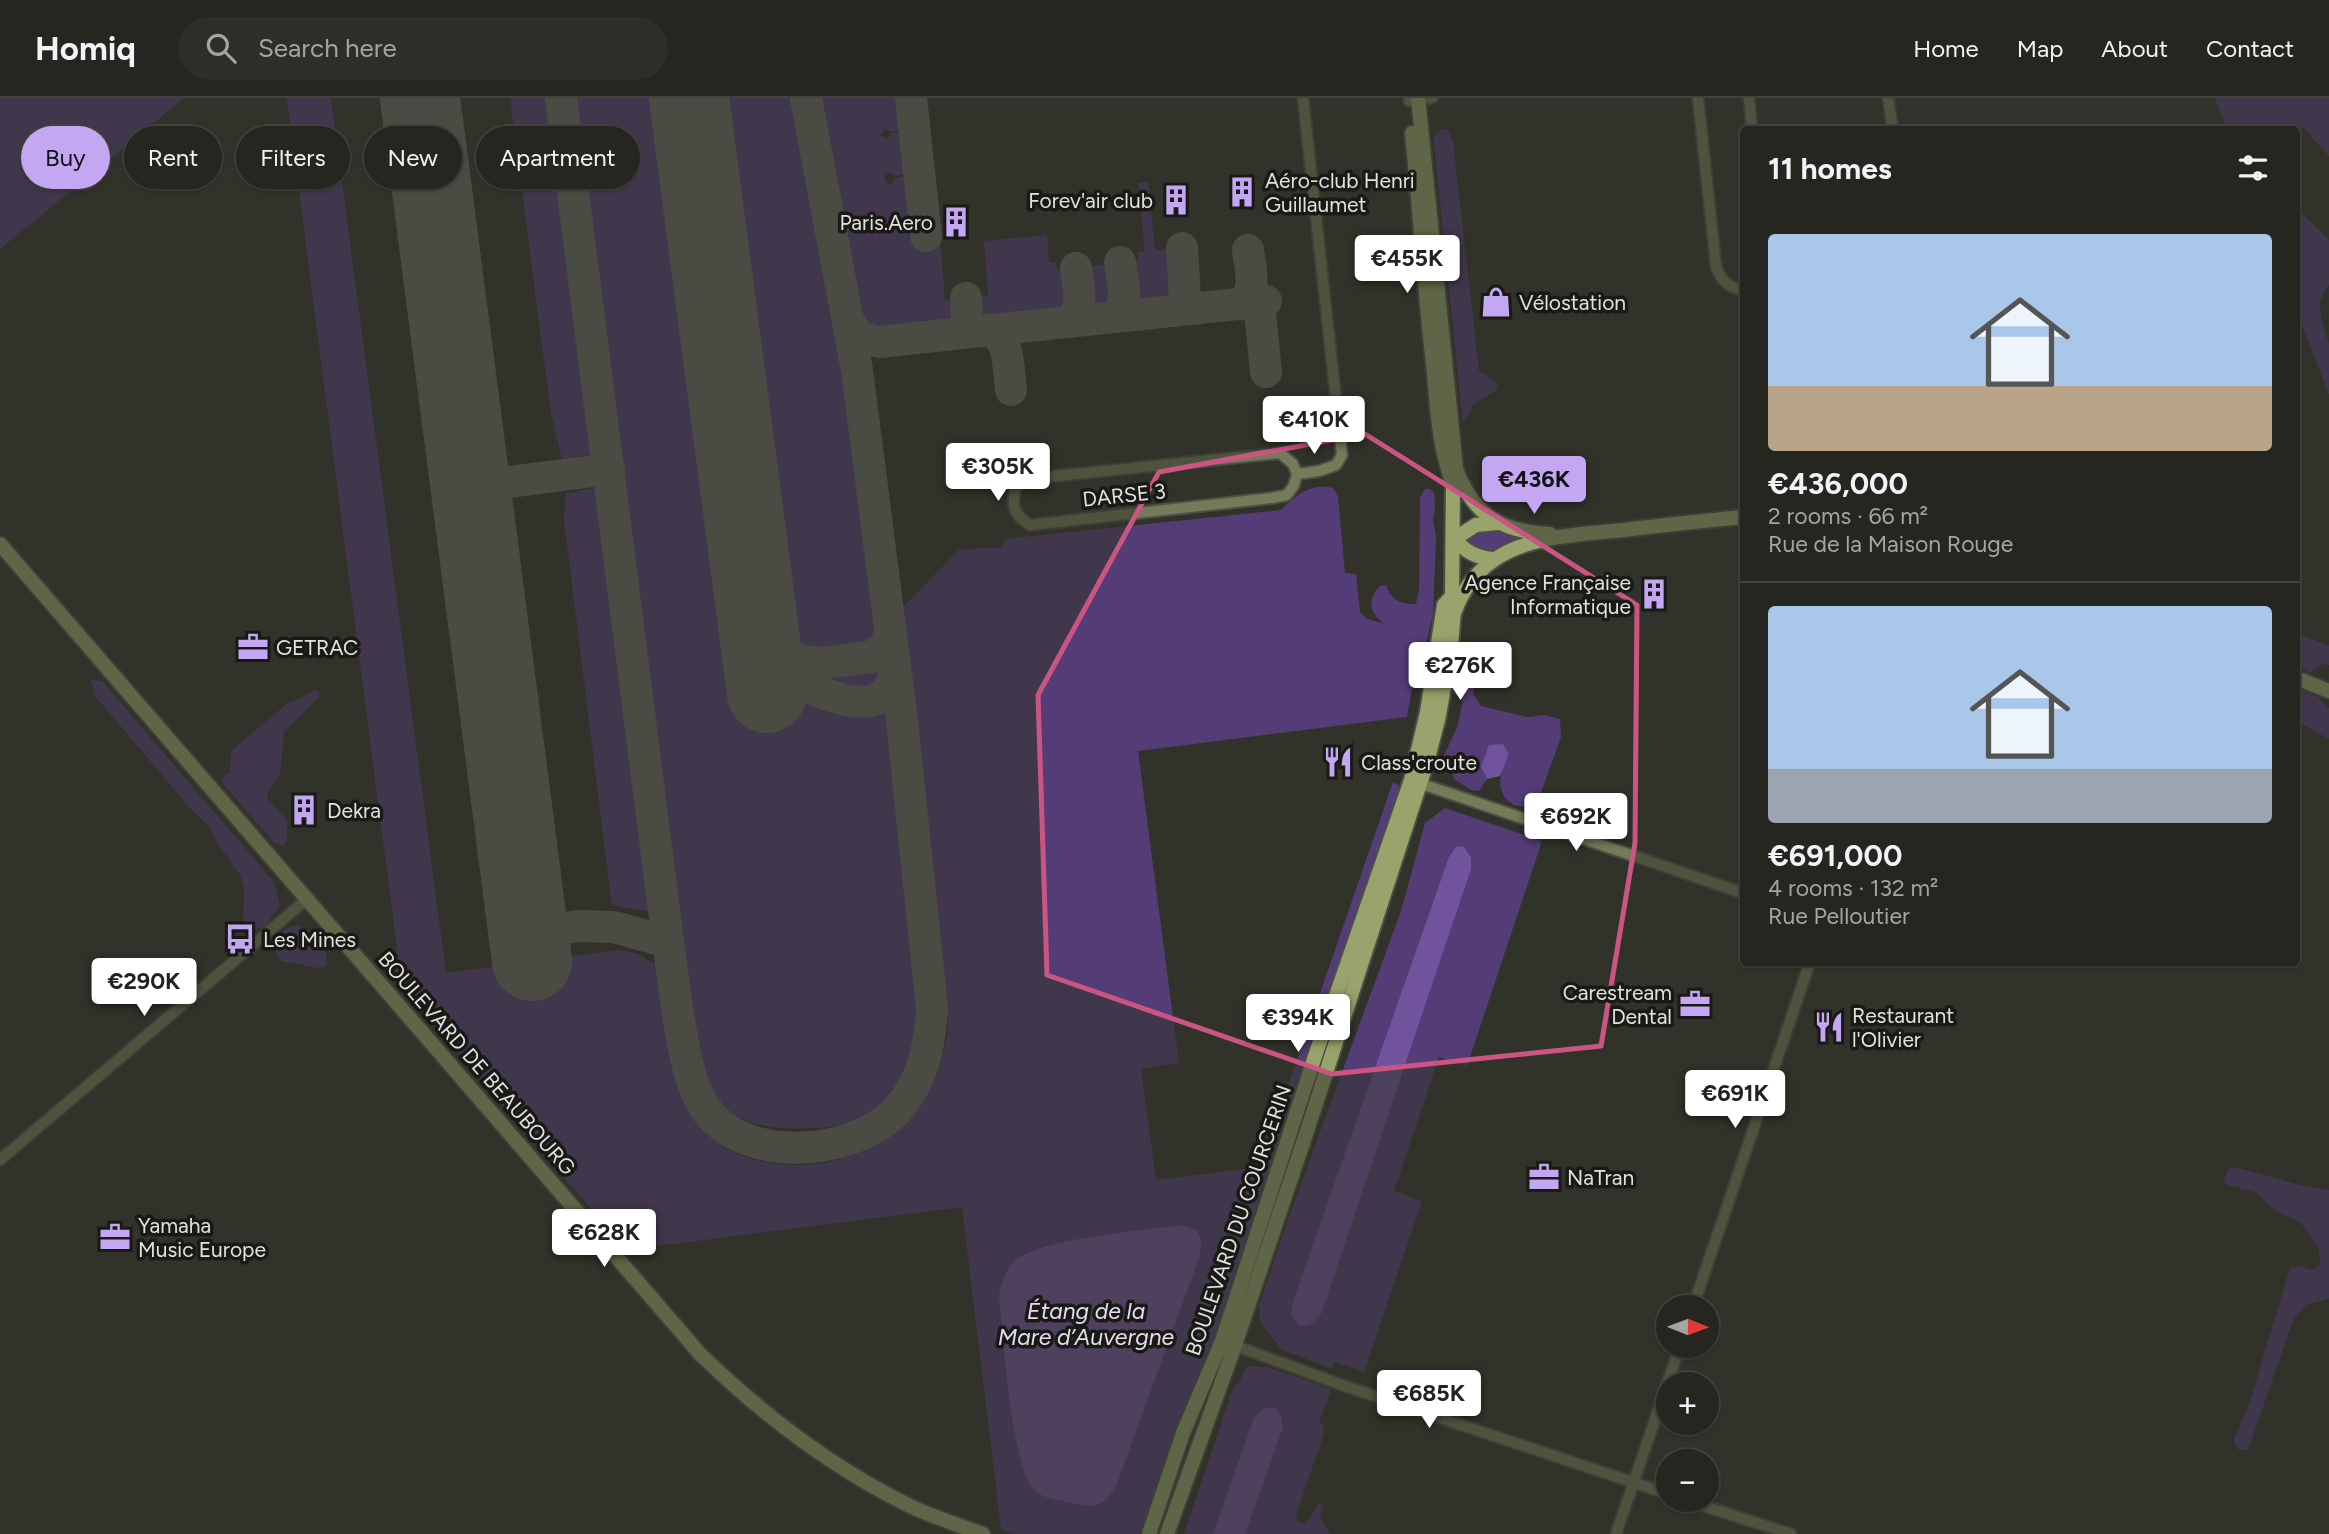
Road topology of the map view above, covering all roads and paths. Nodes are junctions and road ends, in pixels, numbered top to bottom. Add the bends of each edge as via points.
1 (1303, 98) edge
2 (1698, 98) edge
3 (1749, 98) edge
4 (1888, 98) edge
5 (1417, 99) edge
6 (1752, 126) edge
7 (1892, 126) edge
8 (1740, 289) edge
9 (1297, 474) junction
10 (1454, 475) junction
11 (1740, 517) edge
12 (1498, 523) junction
13 (1561, 536) junction
14 (1454, 539) junction
15 (0, 544) edge
16 (1494, 559) junction
17 (1452, 596) junction
18 (1454, 612) junction
19 (2300, 680) edge
20 (2329, 691) edge
21 (1415, 782) junction
22 (1740, 892) edge
23 (307, 899) junction
24 (1809, 966) edge
25 (0, 1160) edge
26 (1697, 1295) edge
27 (1229, 1343) junction
28 (1676, 1358) edge
29 (1635, 1481) junction
30 (1656, 1489) edge
31 (1719, 1511) edge
32 (983, 1534) edge
33 (1149, 1534) edge
34 (1167, 1534) edge
35 (1616, 1534) edge
36 (1791, 1534) edge

1 - 9 street via 1342,454 1336,465
2 - 8 street via 1716,266 1723,281
3 - 6 street
4 - 7 street
5 - 10 main road, BOULEVARD DU COURCERIN via 1423,275 1444,461
9 - 9 street, DARSE 3 via 1280,453 1026,479 1017,484 1014,508 1018,518 1030,525 1272,498 1287,495
10 - 12 main road
10 - 14 main road, BOULEVARD DU COURCERIN
11 - 13 main road
12 - 13 main road via 1520,532
12 - 14 main road via 1476,526
13 - 16 main road via 1520,546
14 - 16 main road via 1468,552
14 - 17 main road, BOULEVARD DU COURCERIN
15 - 23 main road, BOULEVARD DE BEAUBOURG
16 - 18 main road via 1467,587
17 - 18 main road, BOULEVARD DU COURCERIN
17 - 21 main road, BOULEVARD DU COURCERIN via 1444,605
18 - 21 main road, BOULEVARD DU COURCERIN via 1444,692
19 - 20 main road
21 - 22 street
21 - 27 main road, BOULEVARD DU COURCERIN
23 - 25 street
23 - 32 main road, BOULEVARD DE BEAUBOURG via 701,1355 734,1387 846,1471 910,1506
24 - 26 street
27 - 29 street
27 - 33 main road, BOULEVARD DU COURCERIN via 1183,1433
27 - 34 main road, BOULEVARD DU COURCERIN
28 - 29 street
29 - 30 street
29 - 35 street
31 - 36 street

